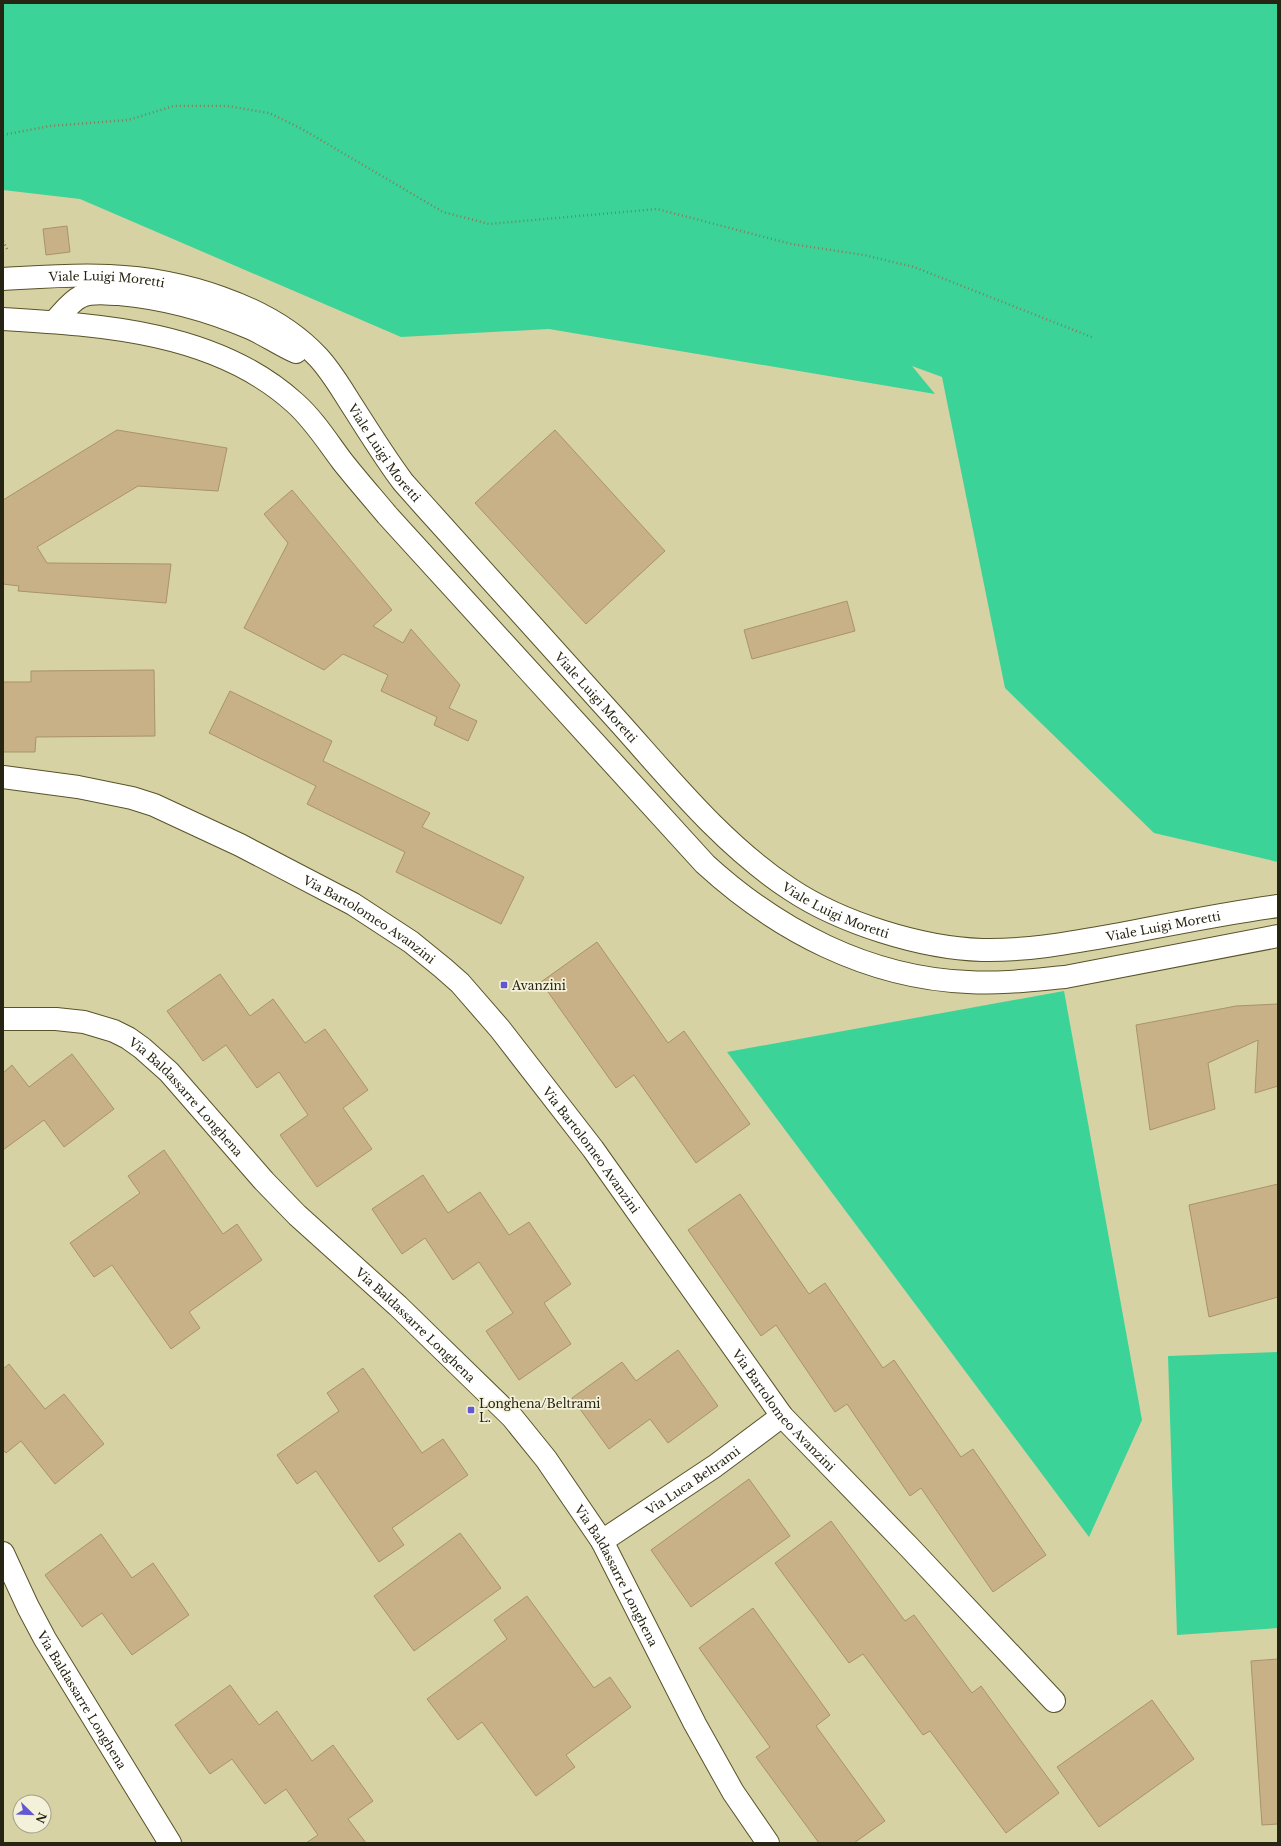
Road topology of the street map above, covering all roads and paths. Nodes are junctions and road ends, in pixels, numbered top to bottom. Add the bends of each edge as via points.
1 (3, 135) edge
2 (3, 279) edge
3 (3, 318) edge
4 (54, 322) junction
5 (1094, 338) dead end
6 (319, 357) junction
7 (3, 777) edge
8 (1278, 906) edge
9 (1278, 936) edge
10 (3, 1019) edge
11 (782, 1416) junction
12 (602, 1541) junction
13 (3, 1553) edge
14 (1054, 1701) dead end
15 (170, 1843) edge
16 (768, 1843) edge

1 - 5 path via 50,126 128,120 174,106 227,106 269,113 302,129 443,212 489,224 657,209 791,244 864,255 914,266
2 - 6 street, Viale Luigi Moretti via 109,276 175,284 216,296 256,313 292,335
3 - 4 street
4 - 6 street via 73,301 85,294 128,295 203,310 251,329 296,352
4 - 9 street via 132,332 204,351 253,373 276,388 310,418 387,515 705,864 736,892 809,939 852,958 914,975 990,983 1065,977
6 - 8 street, Viale Luigi Moretti via 403,482 722,833 762,869 802,896 853,921 895,935 932,944 981,950 1054,946 1213,915
7 - 11 street, Via Bartolomeo Avanzini via 78,787 154,805 353,904 430,956 478,1003 593,1150
10 - 12 street, Via Baldassarre Longhena via 56,1018 102,1026 128,1038 156,1059 287,1206 456,1360 512,1417 546,1459
11 - 12 street, Via Luca Beltrami via 715,1466
11 - 14 street, Via Bartolomeo Avanzini
12 - 16 street, Via Baldassarre Longhena via 695,1724 733,1792
13 - 15 street, Via Baldassarre Longhena via 45,1639

